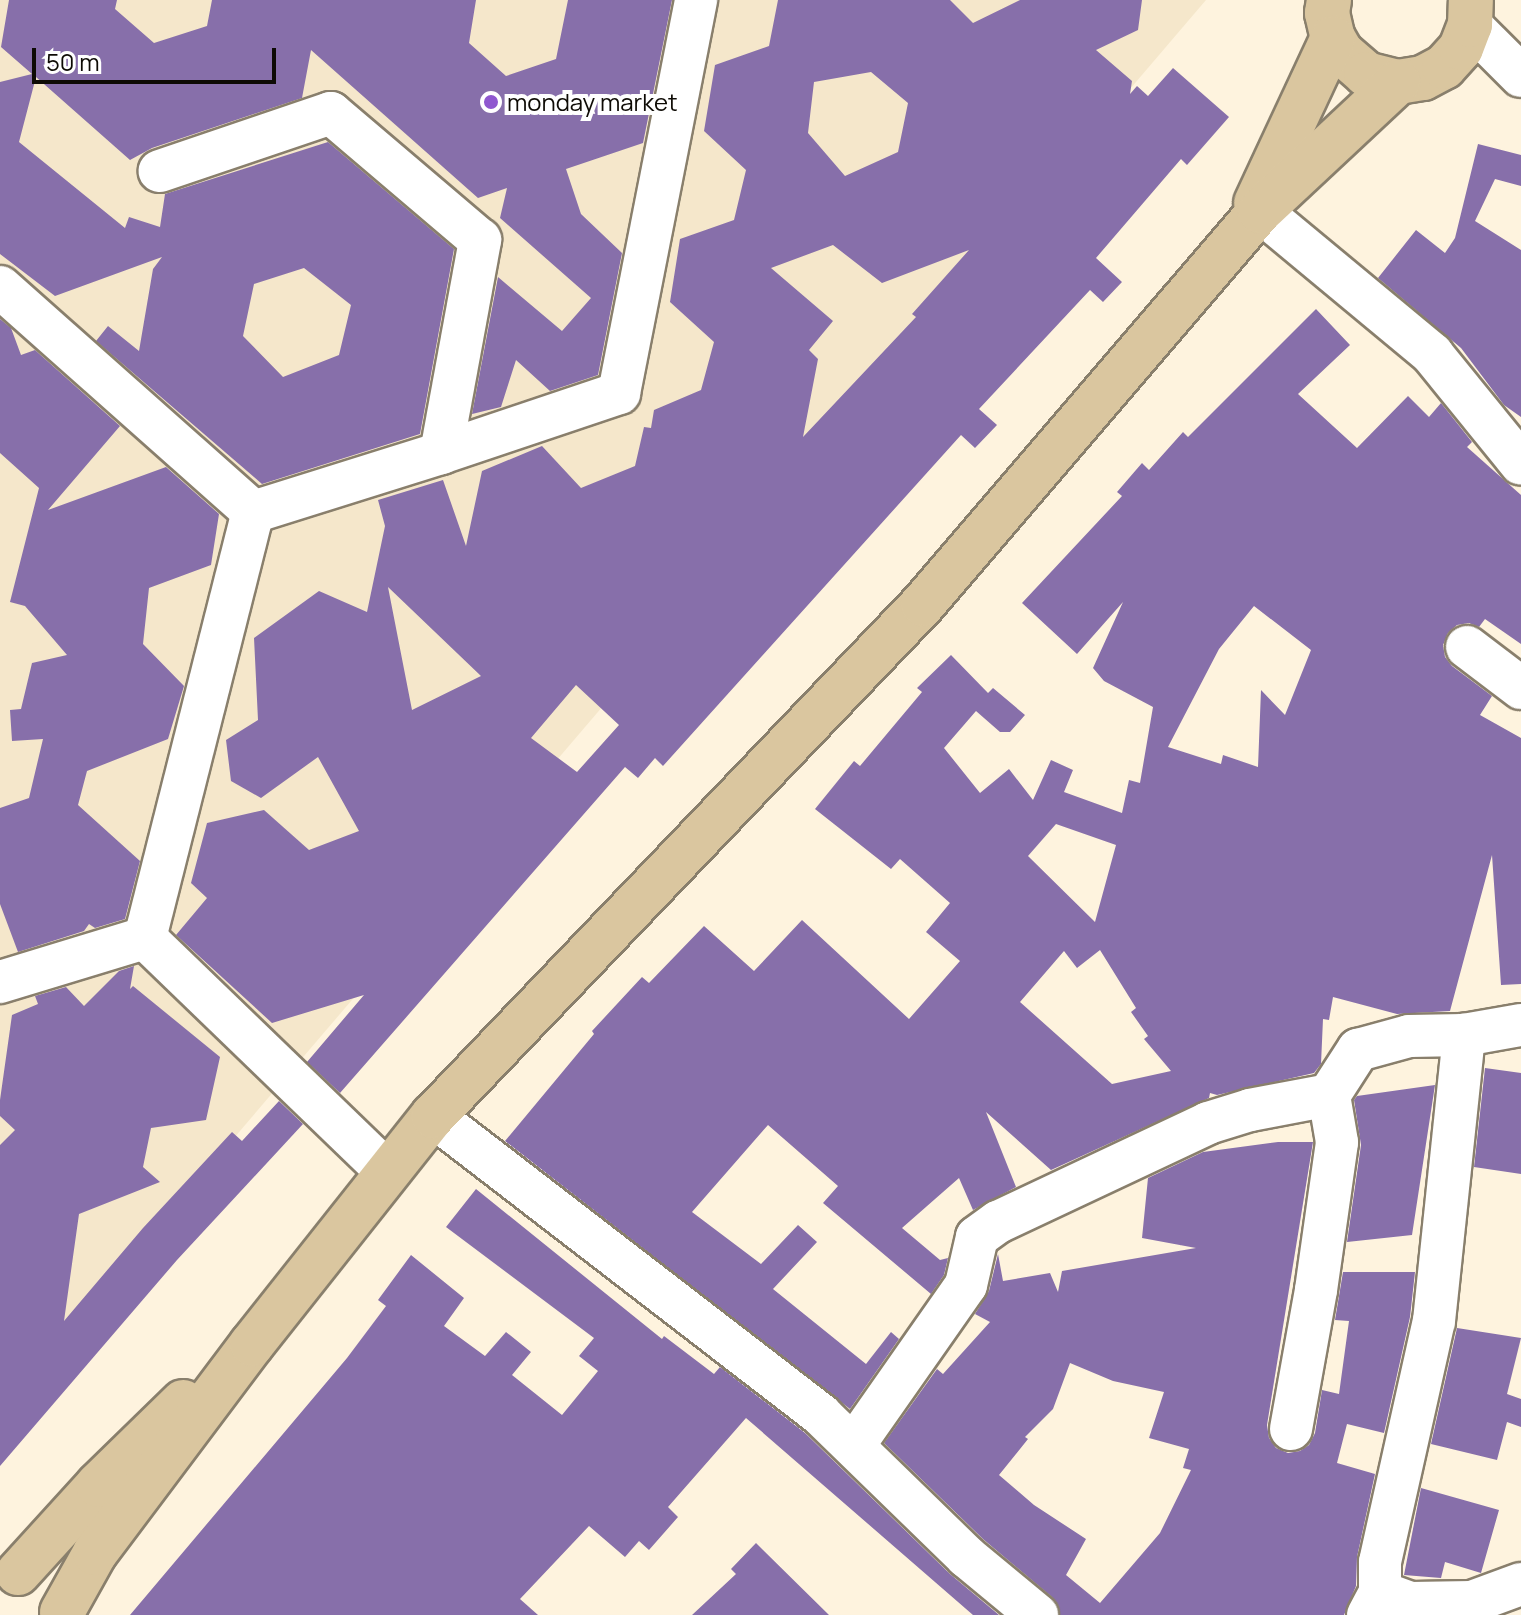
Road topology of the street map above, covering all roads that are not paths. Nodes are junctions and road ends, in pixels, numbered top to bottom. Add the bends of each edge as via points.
1 (696, 0) edge
2 (1471, 13) edge
3 (1331, 19) edge
4 (1521, 76) edge
5 (1398, 82) junction
6 (160, 171) dead end
7 (1253, 219) junction
8 (0, 287) edge
9 (441, 453) junction
10 (1521, 464) edge
11 (253, 512) junction
12 (1467, 647) dead end
13 (1521, 688) edge
14 (145, 938) junction
15 (0, 982) edge
16 (1521, 1025) edge
17 (1464, 1035) junction
18 (1329, 1095) junction
19 (433, 1116) junction
20 (387, 1172) junction
21 (252, 1344) junction
22 (1291, 1429) dead end
23 (854, 1445) junction
24 (9, 1572) edge
25 (1521, 1584) edge
26 (1374, 1604) edge
27 (63, 1613) edge
28 (1037, 1615) edge

1 - 9 street via 619,393
2 - 4 street
2 - 5 main road via 1461,48 1444,67
3 - 5 main road via 1341,52 1366,74
3 - 7 main road
5 - 7 main road
6 - 9 street via 331,113 480,240
7 - 10 street via 1432,354
7 - 19 main road via 923,604
8 - 11 street
9 - 11 street
11 - 14 street
12 - 13 street
14 - 15 street
14 - 20 street
16 - 17 street
17 - 18 street via 1409,1036 1358,1050
17 - 26 street via 1434,1321
18 - 22 street via 1337,1142
18 - 23 street via 1208,1123 998,1222 977,1237 966,1285
19 - 20 main road
19 - 23 street
20 - 21 main road
21 - 24 main road via 174,1410
21 - 27 main road via 95,1553
23 - 28 street via 967,1557
24 - 27 main road via 45,1587
25 - 26 street via 1472,1602

